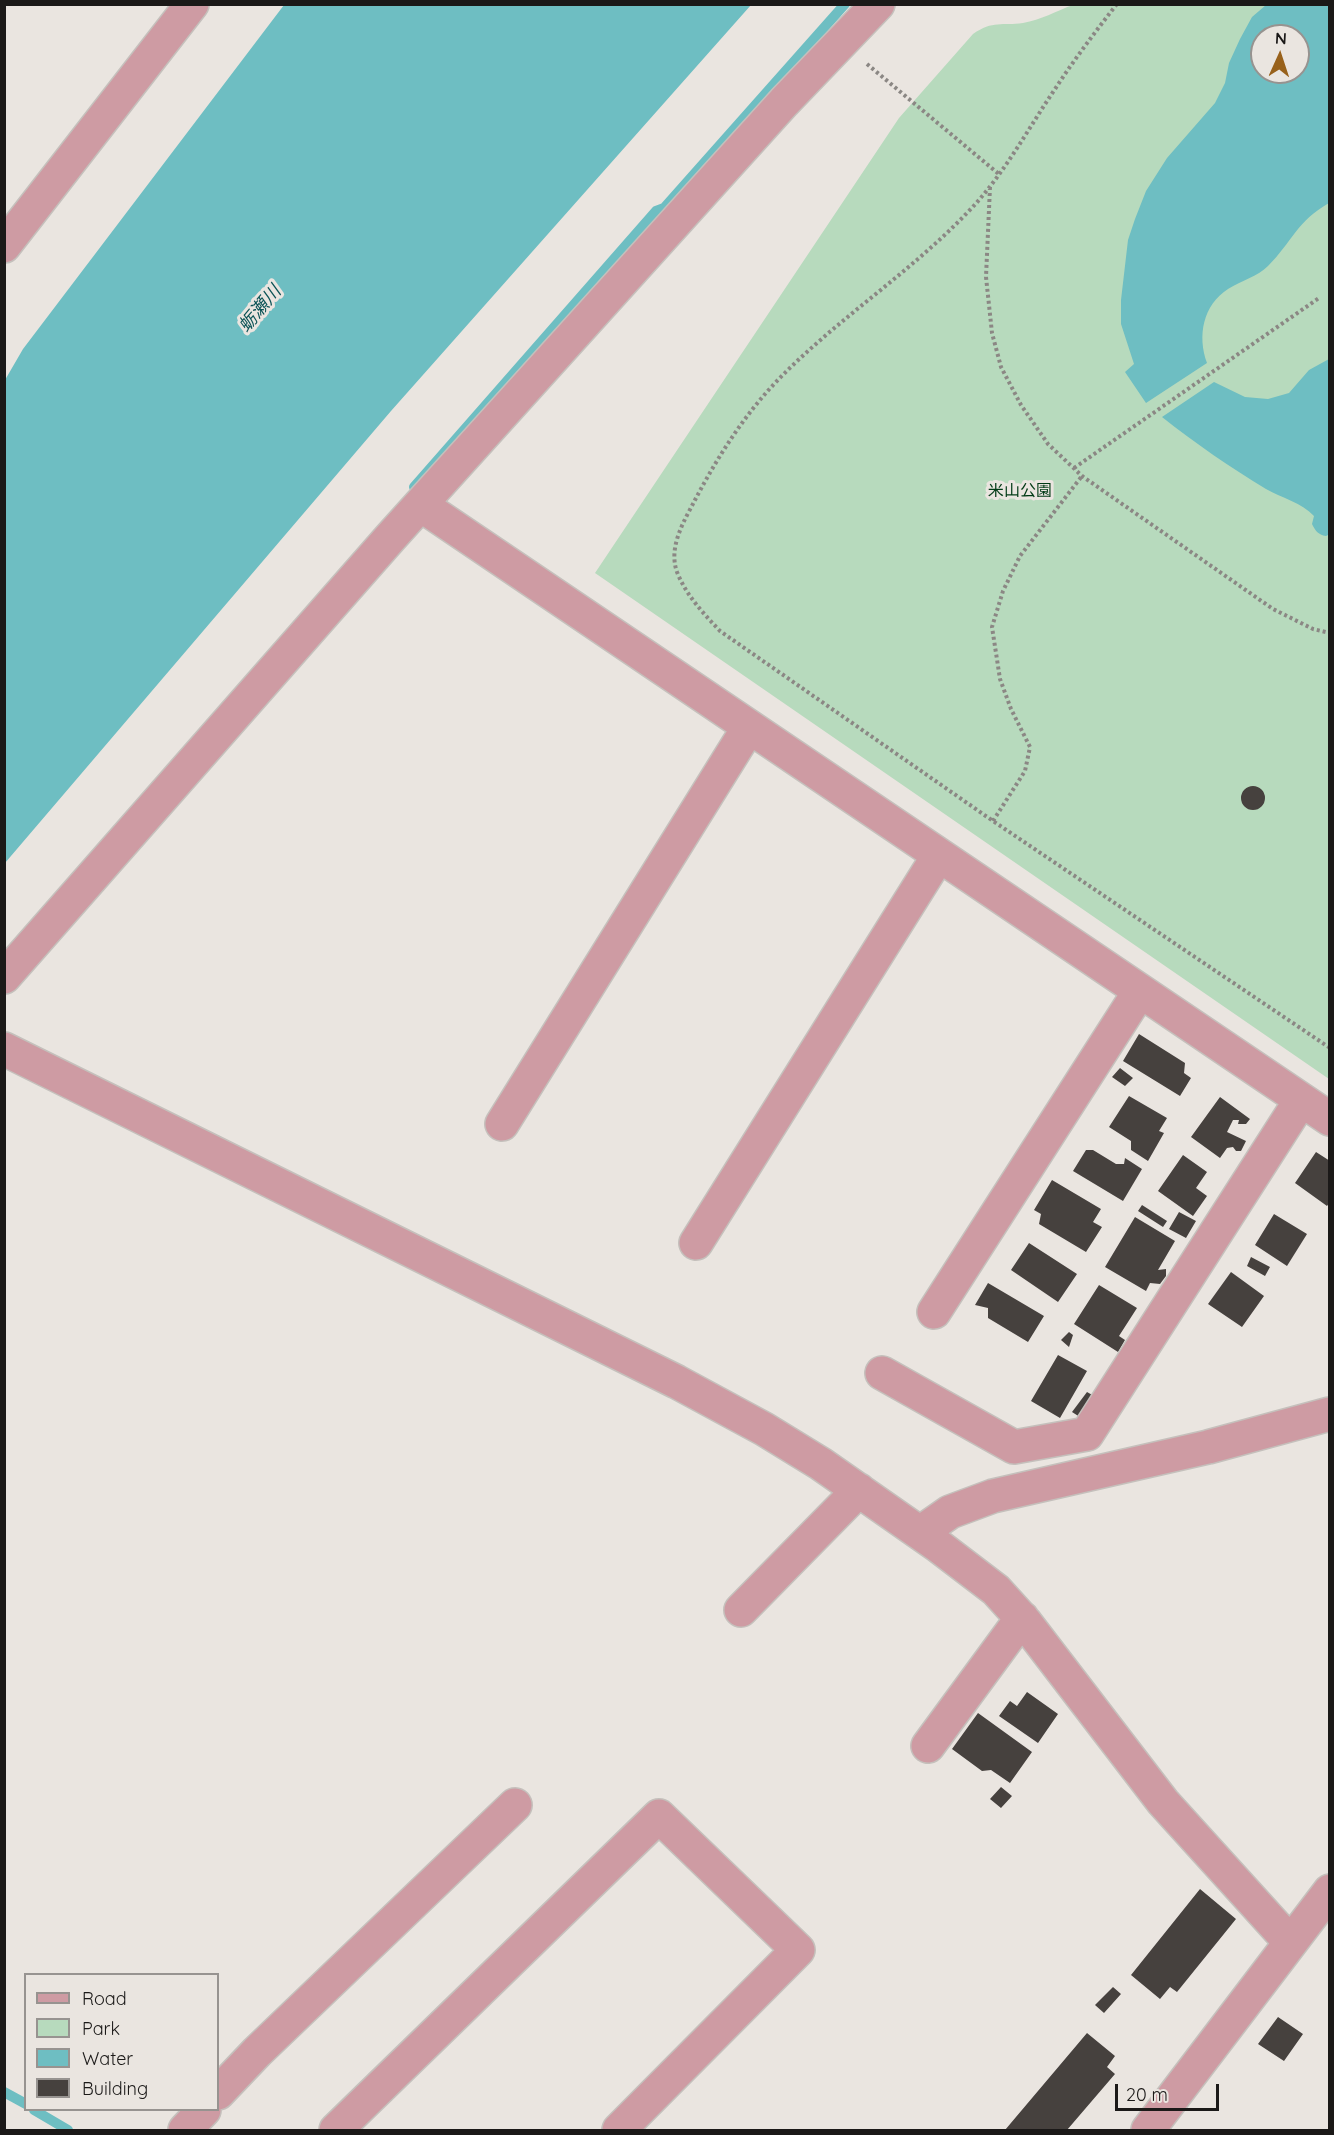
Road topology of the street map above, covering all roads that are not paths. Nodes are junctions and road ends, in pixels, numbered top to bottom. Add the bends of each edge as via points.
1 (192, 4) edge
2 (878, 4) edge
3 (4, 246) edge
4 (421, 505) junction
5 (749, 727) junction
6 (939, 855) junction
7 (4, 977) edge
8 (1140, 991) junction
9 (4, 1049) edge
10 (1301, 1100) junction
11 (1329, 1119) edge
12 (502, 1124) dead end
13 (696, 1243) dead end
14 (934, 1312) dead end
15 (882, 1373) dead end
16 (1329, 1414) edge
17 (859, 1490) junction
18 (920, 1533) junction
19 (741, 1610) dead end
20 (1022, 1618) junction
21 (928, 1746) dead end
22 (515, 1805) dead end
23 (1329, 1891) edge
24 (1290, 1942) junction
25 (219, 2093) edge
26 (202, 2111) edge
27 (186, 2130) edge
28 (336, 2130) edge
29 (619, 2130) edge
30 (1149, 2130) edge

1 - 3 street
2 - 4 street via 776,111
4 - 5 street
4 - 7 street
5 - 6 street
5 - 12 street
6 - 8 street
6 - 13 street
8 - 10 street
8 - 14 street
9 - 17 street via 677,1382 764,1429
10 - 11 street
10 - 15 street via 1088,1434 1014,1448
16 - 18 street via 1208,1447 993,1496 950,1512
17 - 18 street
17 - 19 street
18 - 20 street via 987,1582
20 - 21 street
20 - 24 street via 1163,1802
22 - 25 street
23 - 24 street
24 - 30 street
26 - 27 street
28 - 29 street via 659,1816 798,1950

